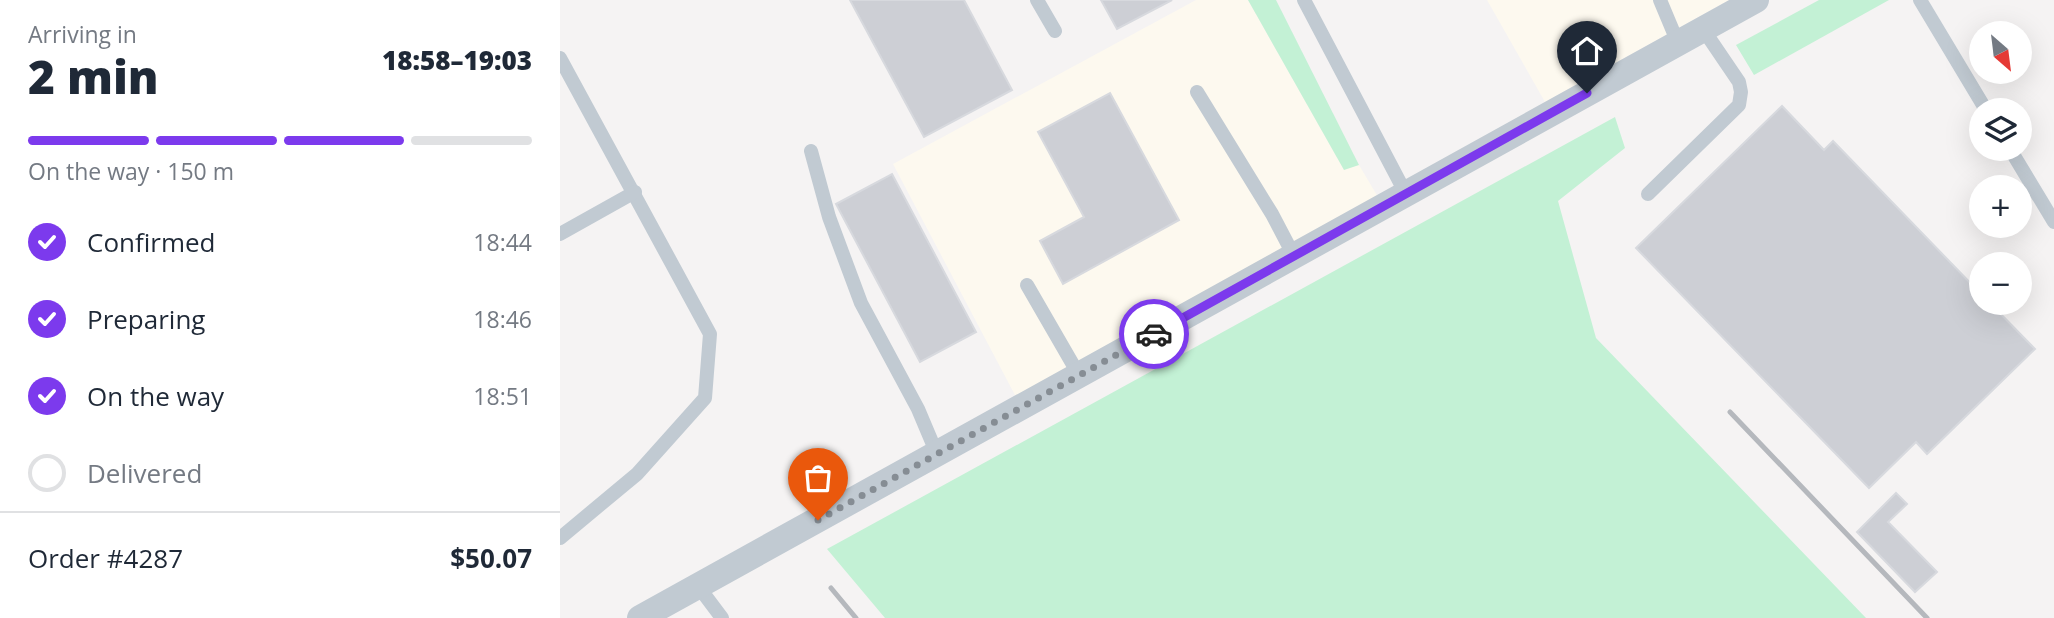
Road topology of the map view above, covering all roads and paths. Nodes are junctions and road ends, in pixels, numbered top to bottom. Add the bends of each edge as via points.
1 (1037, 0) edge
2 (1304, 0) edge
3 (1660, 0) edge
4 (1756, 0) edge
5 (1920, 0) edge
6 (1703, 29) junction
7 (1055, 32) dead end
8 (1678, 43) junction
9 (560, 58) edge
10 (1197, 92) dead end
11 (1979, 98) edge
12 (811, 151) dead end
13 (2017, 161) edge
14 (635, 192) junction
15 (1406, 194) junction
16 (1648, 194) dead end
17 (2054, 222) edge
18 (560, 234) edge
19 (1294, 256) junction
20 (1027, 285) dead end
21 (1079, 375) junction
22 (937, 454) junction
23 (560, 538) edge
24 (698, 586) junction
25 (640, 618) edge
26 (722, 618) edge

1 - 7 lane
2 - 15 lane
3 - 8 lane
4 - 6 street
5 - 11 lane
6 - 8 street
6 - 16 lane via 1739,82 1739,105
8 - 15 street
9 - 14 lane
10 - 19 lane
12 - 22 lane via 829,217 861,303
13 - 17 lane
14 - 18 lane
14 - 23 lane via 710,334 705,398 637,474
15 - 19 street
19 - 21 street
20 - 21 lane
21 - 22 street
22 - 24 street
24 - 25 street
24 - 26 lane

